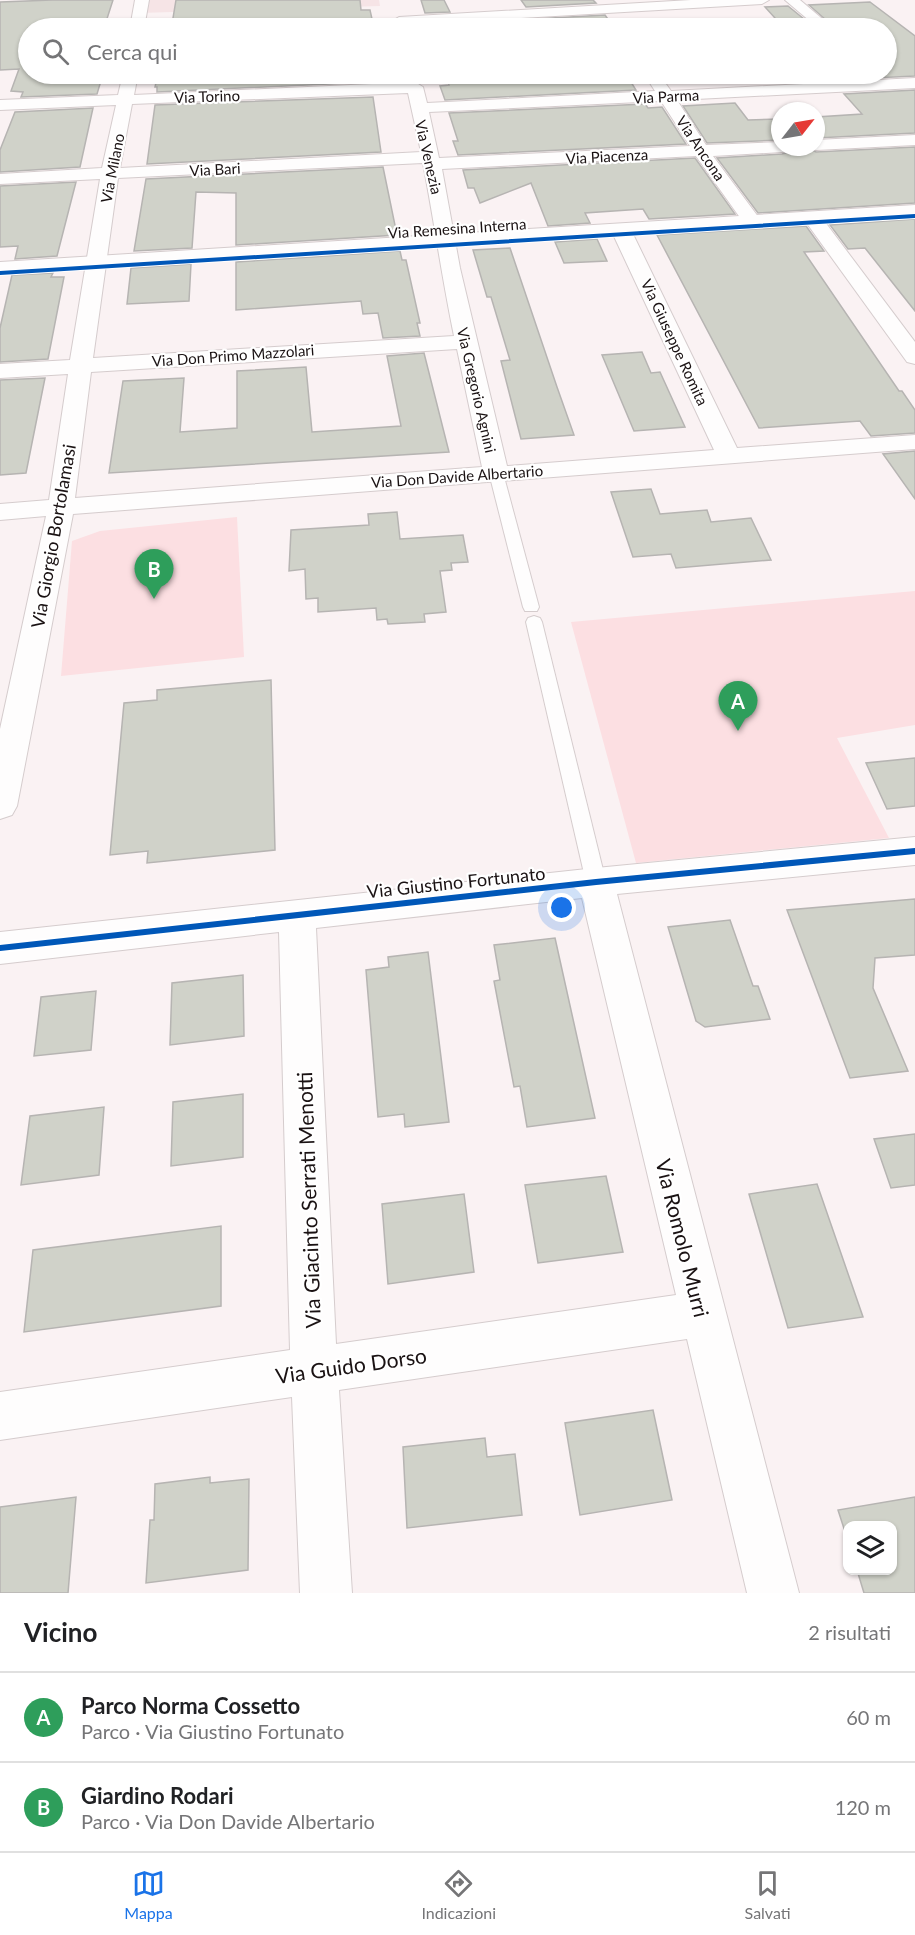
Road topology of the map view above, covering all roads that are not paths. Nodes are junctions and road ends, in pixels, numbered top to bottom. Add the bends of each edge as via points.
1 (141, 0) edge
2 (762, 0) edge
3 (792, 0) edge
4 (138, 18) edge
5 (434, 18) edge
6 (814, 18) edge
7 (128, 84) edge
8 (368, 84) edge
9 (414, 84) edge
10 (659, 84) edge
11 (915, 84) edge
12 (889, 85) joint
13 (667, 96) junction
14 (125, 100) junction
15 (0, 105) edge
16 (418, 108) junction
17 (915, 140) edge
18 (825, 145) edge
19 (771, 148) edge
20 (702, 152) junction
21 (432, 161) junction
22 (110, 174) junction
23 (0, 179) edge
24 (915, 211) edge
25 (812, 218) junction
26 (753, 222) junction
27 (621, 230) junction
28 (447, 240) junction
29 (95, 263) junction
30 (0, 268) edge
31 (466, 342) junction
32 (915, 357) edge
33 (82, 365) junction
34 (0, 370) edge
35 (915, 442) edge
36 (728, 454) junction
37 (496, 472) junction
38 (61, 507) junction
39 (0, 512) edge
40 (0, 806) edge
41 (915, 851) edge
42 (596, 882) junction
43 (297, 915) junction
44 (0, 948) edge
45 (702, 1314) junction
46 (314, 1370) junction
47 (0, 1416) edge
48 (326, 1593) edge
49 (772, 1593) edge

1 - 4 street
2 - 5 street
3 - 6 street
7 - 14 street, Via Milano
8 - 14 street, Via Torino
9 - 16 street, Via Venezia
10 - 13 street, Via Ancona
11 - 12 street, Via Parma
12 - 13 street, Via Parma
13 - 16 street, Via Parma
13 - 20 street, Via Ancona
14 - 15 street, Via Torino
14 - 22 street, Via Milano
16 - 21 street, Via Venezia
17 - 18 street
19 - 20 street, Via Piacenza
20 - 21 street, Via Piacenza
20 - 26 street, Via Ancona
21 - 22 street, Via Bari
21 - 28 street, Via Venezia
22 - 23 street, Via Bari
22 - 29 street, Via Milano
24 - 25 street, Via Remesina Interna
25 - 26 street, Via Remesina Interna
25 - 32 street
26 - 27 street, Via Remesina Interna
27 - 28 street, Via Remesina Interna
27 - 36 street, Via Giuseppe Romita
28 - 29 street, Via Remesina Interna
28 - 31 street, Via Gregorio Agnini
29 - 30 street, Via Remesina Interna
29 - 33 street, Via Giorgio Bortolamasi
31 - 33 street, Via Don Primo Mazzolari
31 - 37 street, Via Gregorio Agnini
33 - 34 street, Via Don Primo Mazzolari
33 - 38 street, Via Giorgio Bortolamasi
35 - 36 street, Via Don Davide Albertario
36 - 37 street, Via Don Davide Albertario
37 - 38 street, Via Don Davide Albertario
37 - 42 lane, Via Gregorio Agnini
38 - 39 street, Via Don Davide Albertario
38 - 40 street, Via Giorgio Bortolamasi
41 - 42 street, Via Giustino Fortunato
42 - 43 street, Via Giustino Fortunato
42 - 45 street, Via Romolo Murri
43 - 44 street, Via Giustino Fortunato
43 - 46 street, Via Giacinto Serrati Menotti
45 - 46 street, Via Guido Dorso
45 - 49 street, Via Romolo Murri
46 - 47 street, Via Guido Dorso
46 - 48 street, Via Giacinto Serrati Menotti

